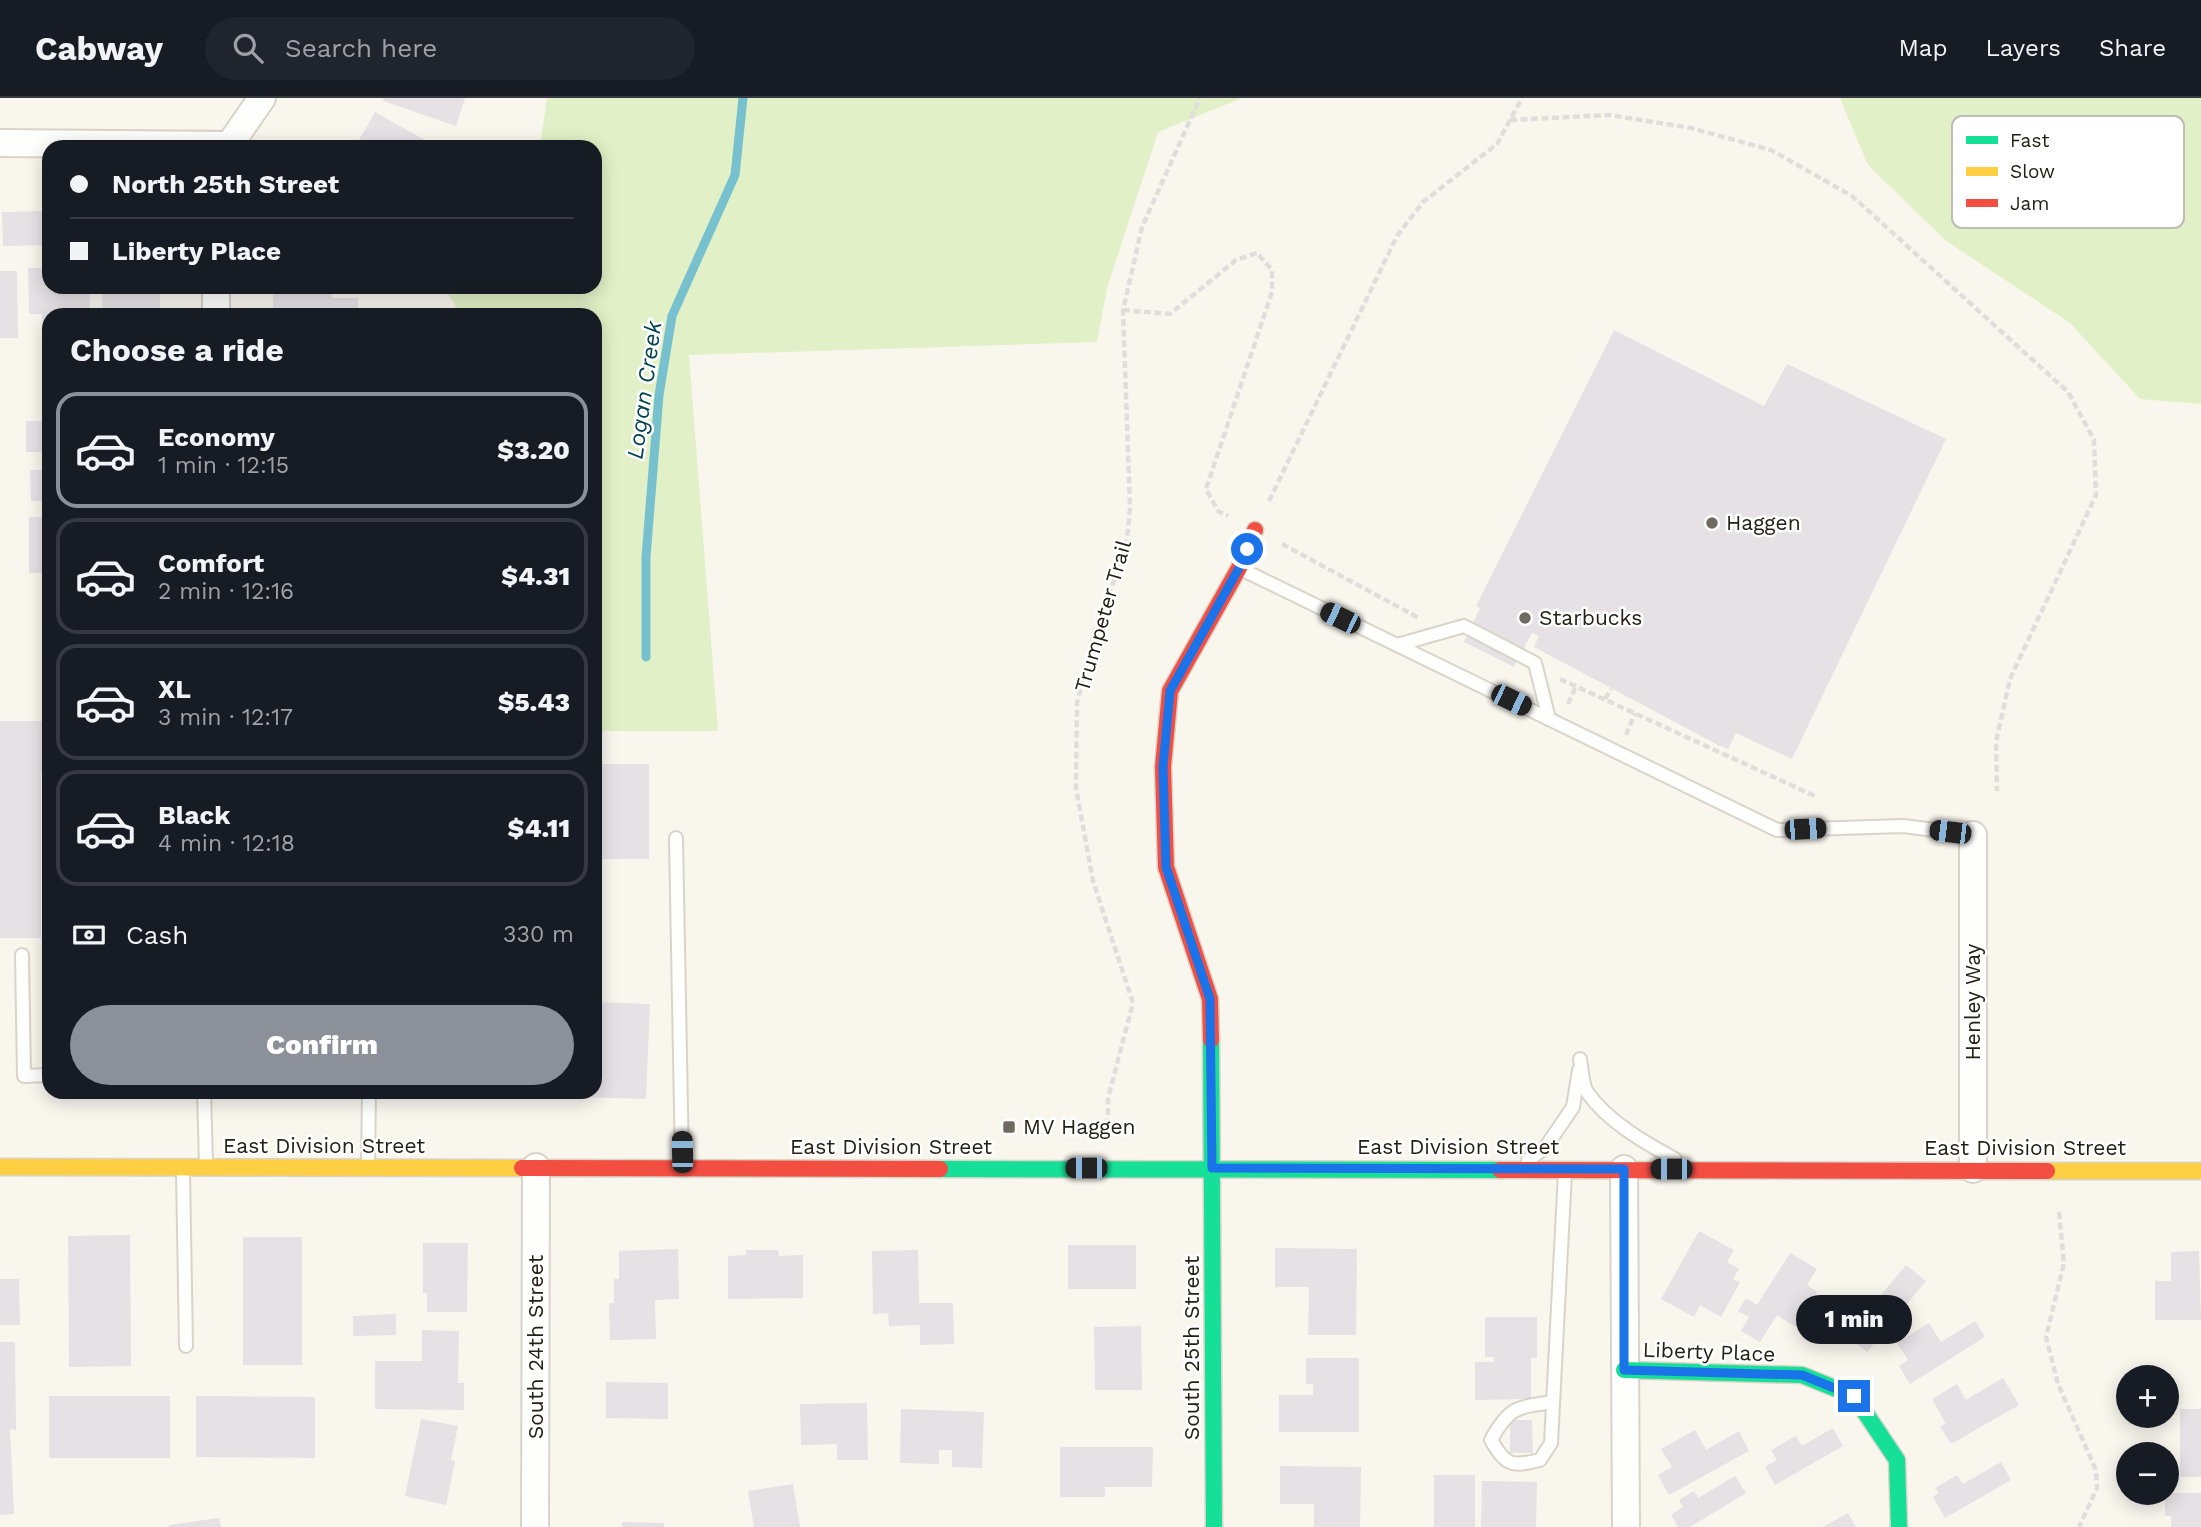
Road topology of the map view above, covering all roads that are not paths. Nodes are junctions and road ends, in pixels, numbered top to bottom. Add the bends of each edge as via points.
1 (262, 98) edge
2 (232, 140) edge
3 (0, 143) edge
4 (42, 144) edge
5 (1255, 530) road end
6 (1239, 568) junction
7 (1397, 645) junction
8 (1549, 719) junction
9 (1973, 835) joint
10 (676, 838) dead end
11 (22, 955) dead end
12 (42, 1075) edge
13 (204, 1099) edge
14 (369, 1099) edge
15 (0, 1167) edge
16 (183, 1167) junction
17 (206, 1167) junction
18 (368, 1167) junction
19 (536, 1167) junction
20 (682, 1167) junction
21 (1212, 1168) junction
22 (1516, 1168) junction
23 (1566, 1168) junction
24 (1624, 1169) junction
25 (1694, 1169) junction
26 (1973, 1169) junction
27 (2201, 1171) edge
28 (186, 1346) dead end
29 (1624, 1370) junction
30 (1553, 1402) junction
31 (535, 1527) edge
32 (1214, 1527) edge
33 (1626, 1527) edge
34 (1899, 1527) edge

1 - 2 street
3 - 4 street
5 - 6 street, South 25th Street
6 - 7 lane
6 - 21 street, South 25th Street via 1170,691 1163,767 1166,867 1210,999
7 - 8 lane
7 - 8 lane via 1464,626 1535,663
8 - 9 lane via 1777,830 1903,826
9 - 26 street, Henley Way
10 - 20 lane
11 - 12 lane via 24,1076
13 - 17 lane
14 - 18 lane
15 - 16 street, East Division Street
16 - 17 street, East Division Street
16 - 28 lane
17 - 18 street, East Division Street
18 - 19 street, East Division Street
19 - 20 street, East Division Street
19 - 31 street, South 24th Street
20 - 21 street, East Division Street
21 - 22 street, East Division Street
21 - 32 street, South 25th Street
22 - 23 street, East Division Street
22 - 25 lane via 1545,1148 1573,1107 1580,1059 1586,1090 1615,1120 1646,1144
23 - 24 street, East Division Street
23 - 30 lane
24 - 25 street, East Division Street
24 - 29 street
25 - 26 street, East Division Street
26 - 27 street, East Division Street
29 - 33 street
29 - 34 street, Liberty Place via 1802,1375 1854,1396 1898,1460
30 - 30 lane via 1551,1443 1540,1460 1518,1465 1502,1459 1491,1440 1502,1419 1521,1407

